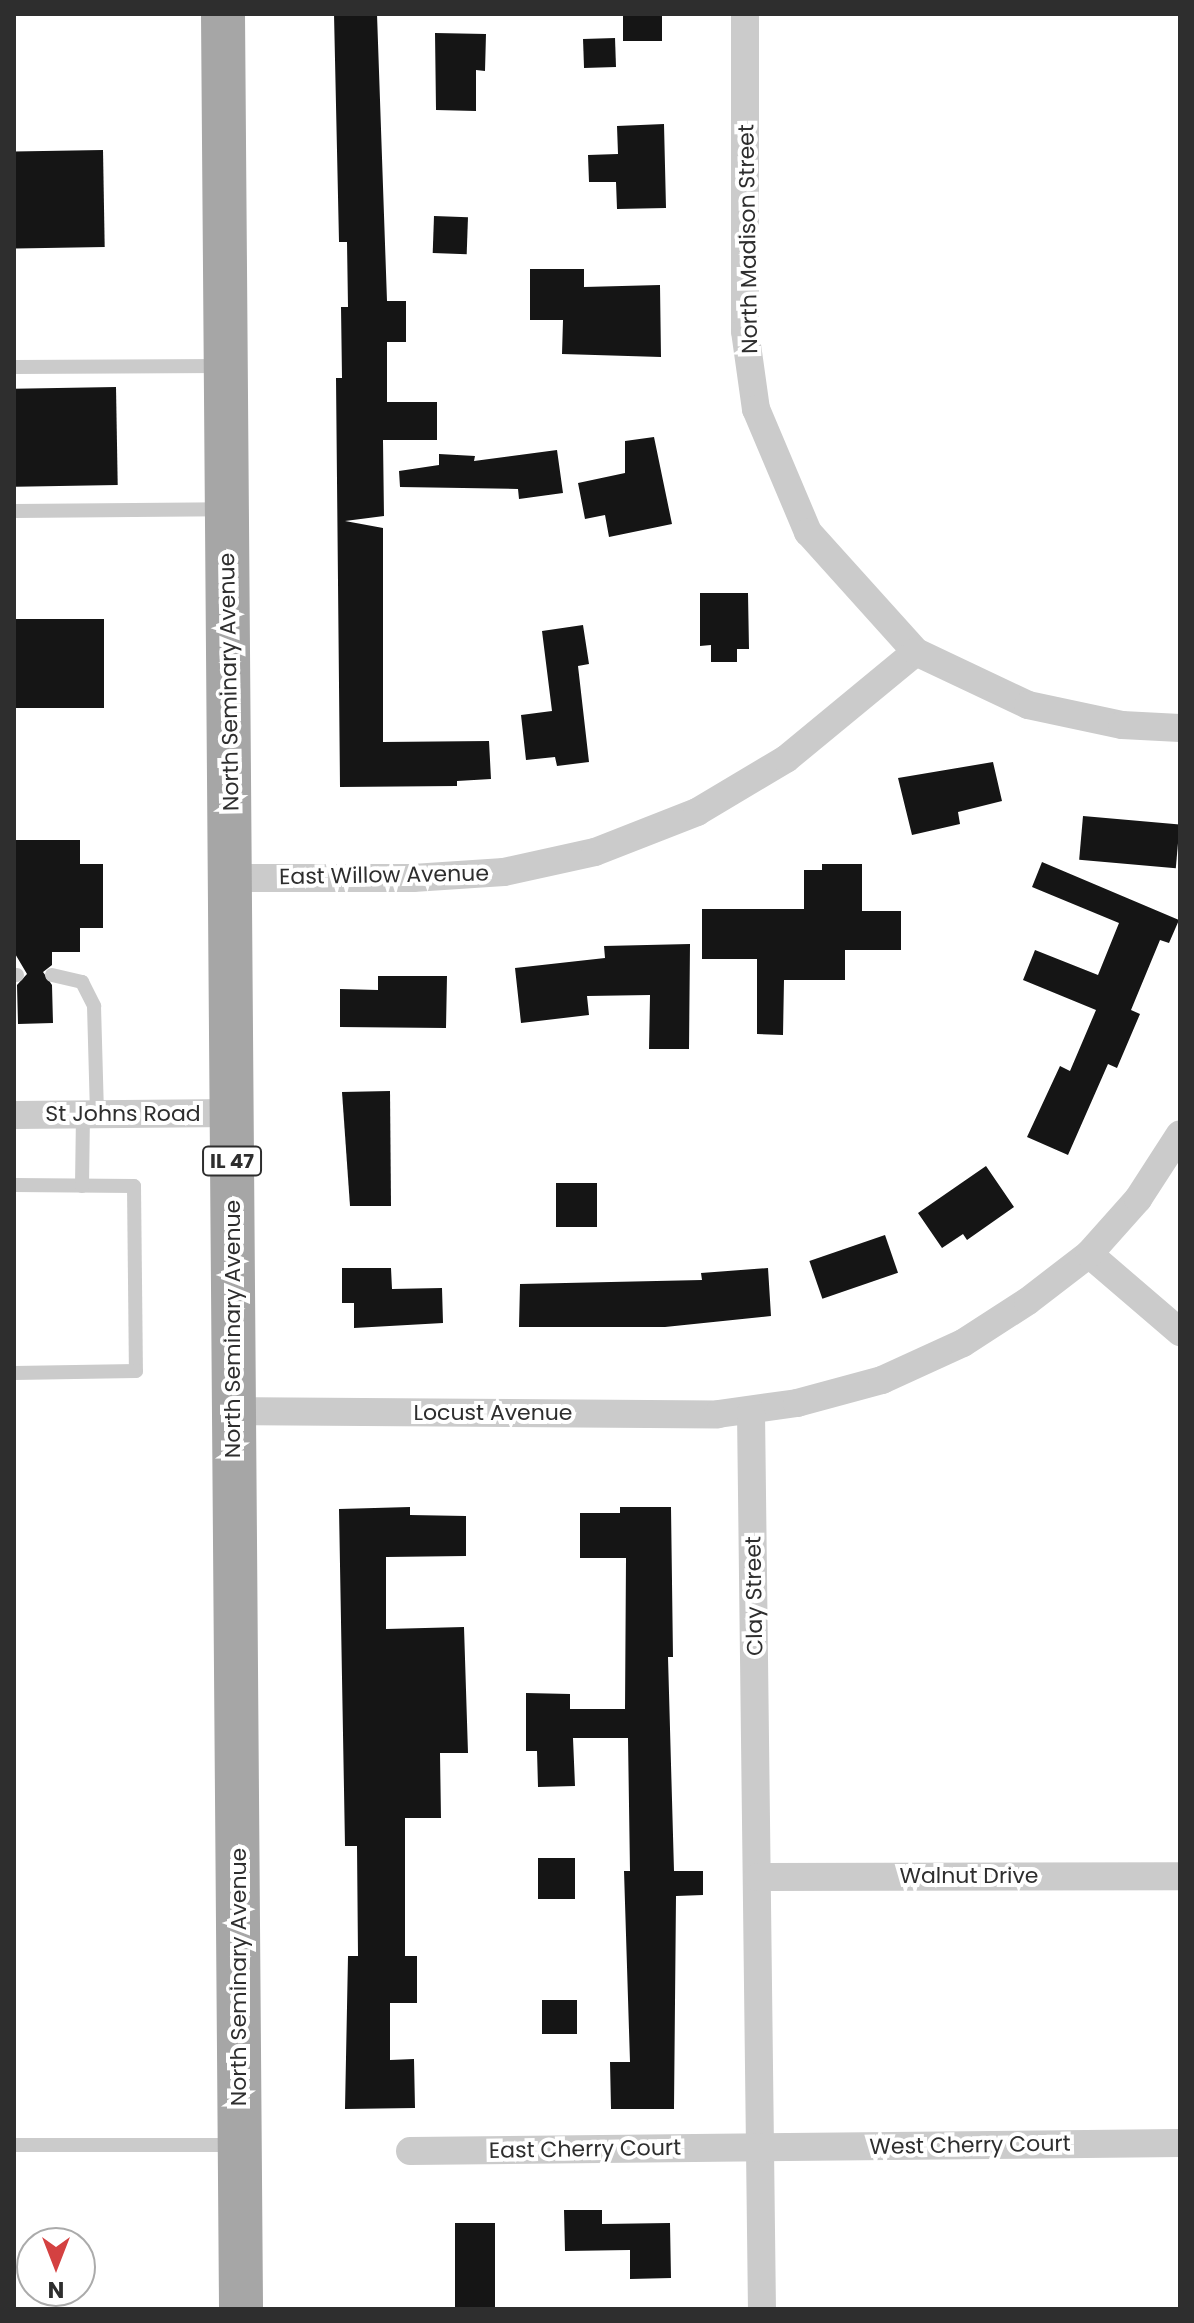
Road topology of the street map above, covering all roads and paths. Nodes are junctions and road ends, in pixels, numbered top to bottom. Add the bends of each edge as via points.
1 (223, 14) edge
2 (745, 14) edge
3 (226, 366) junction
4 (14, 367) edge
5 (227, 509) junction
6 (14, 511) edge
7 (916, 652) junction
8 (1180, 728) edge
9 (231, 878) junction
10 (52, 975) dead end
11 (232, 1113) junction
12 (14, 1115) edge
13 (90, 1115) junction
14 (1180, 1134) edge
15 (14, 1185) edge
16 (82, 1186) junction
17 (1089, 1254) junction
18 (1180, 1332) edge
19 (14, 1373) edge
20 (234, 1411) junction
21 (751, 1412) junction
22 (1180, 1876) edge
23 (758, 1877) junction
24 (1180, 2143) edge
25 (14, 2145) edge
26 (240, 2145) junction
27 (759, 2147) junction
28 (410, 2151) dead end
29 (241, 2309) edge
30 (762, 2309) edge

1 - 3 main road, North Seminary Avenue / IL 47
2 - 7 street, North Madison Street via 745,331 756,409 808,532
3 - 4 lane
3 - 5 main road, North Seminary Avenue / IL 47
5 - 6 lane
5 - 9 main road, North Seminary Avenue / IL 47
7 - 8 street via 1028,705 1122,725
7 - 9 street, East Willow Avenue via 786,759 697,812 595,852 473,874
9 - 11 main road, North Seminary Avenue / IL 47
10 - 13 lane via 82,982 94,1006
11 - 13 street, St Johns Road
11 - 20 main road, North Seminary Avenue / IL 47
12 - 13 street, St Johns Road
13 - 16 lane
14 - 17 street via 1138,1199
15 - 16 lane
16 - 19 lane via 134,1186 136,1371
17 - 18 street
17 - 21 street via 963,1343 882,1380
20 - 21 street, Locust Avenue
20 - 26 main road, North Seminary Avenue / IL 47
21 - 23 street, Clay Street
22 - 23 street, Walnut Drive
23 - 27 street, Clay Street
24 - 27 street, West Cherry Court
25 - 26 lane
26 - 29 main road, North Seminary Avenue / IL 47
27 - 28 street, East Cherry Court
27 - 30 street, Clay Street

